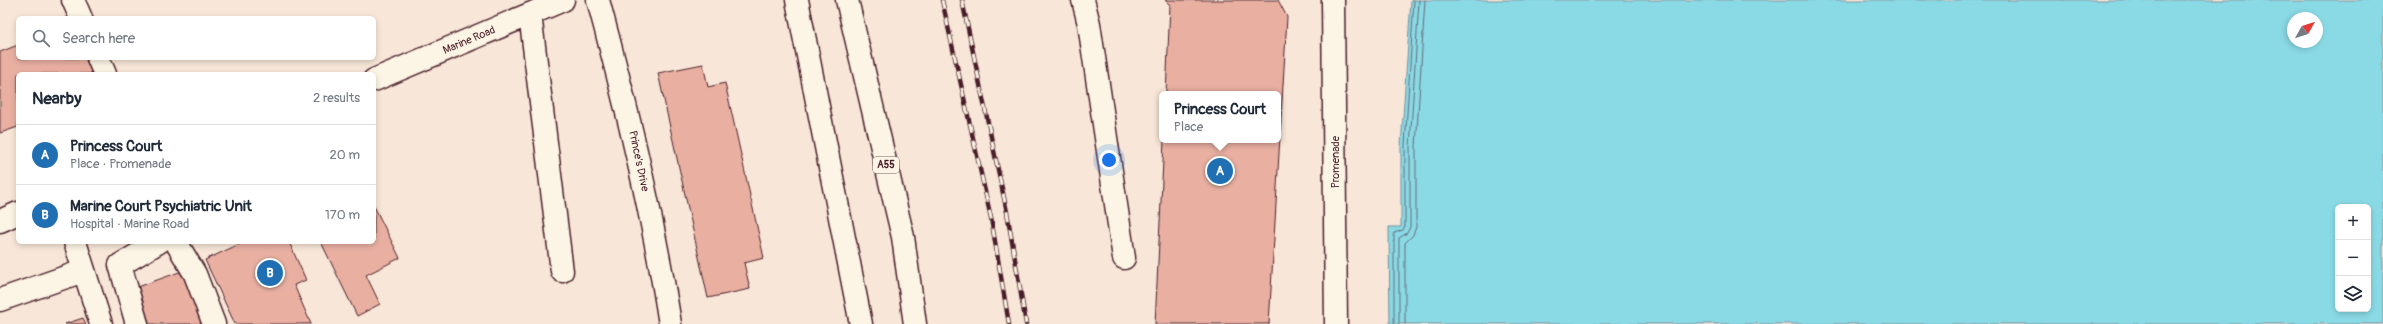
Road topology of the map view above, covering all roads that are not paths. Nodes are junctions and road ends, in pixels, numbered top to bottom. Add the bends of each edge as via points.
1 (73, 0) edge
2 (563, 0) edge
3 (598, 0) edge
4 (1084, 0) edge
5 (1333, 0) edge
6 (848, 4) edge
7 (799, 9) edge
8 (530, 14) junction
9 (80, 16) edge
10 (99, 60) edge
11 (104, 72) edge
12 (376, 79) edge
13 (16, 214) edge
14 (0, 221) edge
15 (76, 244) edge
16 (156, 244) edge
17 (177, 244) edge
18 (1124, 258) dead end
19 (83, 271) junction
20 (562, 271) dead end
21 (0, 300) edge
22 (101, 324) edge
23 (136, 324) edge
24 (214, 324) edge
25 (670, 324) edge
26 (861, 324) edge
27 (915, 324) edge
28 (1336, 324) edge

1 - 9 main road
2 - 8 main road, Marine Road
3 - 25 main road, Prince's Drive via 630,118 651,215
4 - 18 main road via 1090,24
5 - 28 main road, Promenade
6 - 27 main road, A55 via 903,237
7 - 26 main road
8 - 12 main road, Marine Road
8 - 20 main road
10 - 11 main road
13 - 14 main road
15 - 19 main road
16 - 23 main road via 120,265
17 - 24 main road via 194,274
19 - 21 main road
19 - 22 main road

